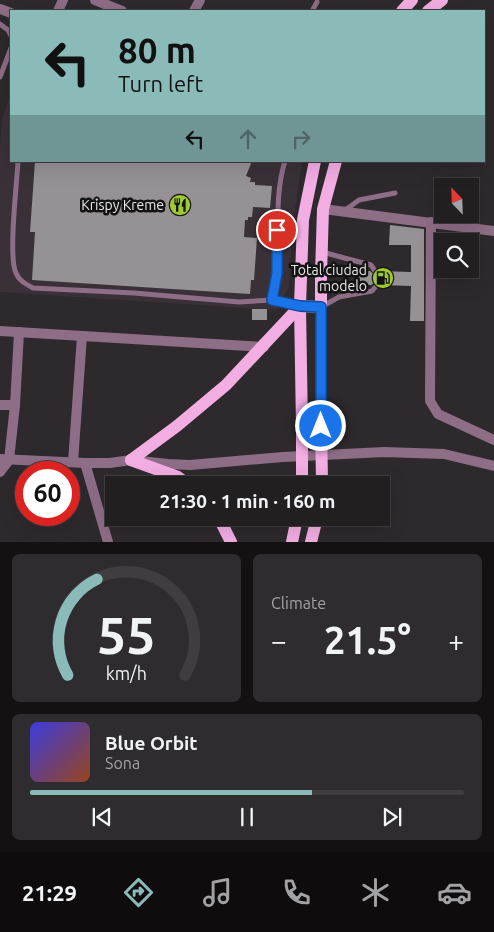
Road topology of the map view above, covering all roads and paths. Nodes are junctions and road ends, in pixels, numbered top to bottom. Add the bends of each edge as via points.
1 (94, 0) edge
2 (412, 0) edge
3 (442, 0) edge
4 (317, 2) dead end
5 (120, 7) edge
6 (313, 10) edge
7 (403, 10) edge
8 (429, 10) edge
9 (0, 24) edge
10 (10, 34) edge
11 (10, 51) edge
12 (0, 77) edge
13 (18, 162) edge
14 (285, 162) edge
15 (315, 162) edge
16 (336, 162) edge
17 (395, 193) dead end
18 (324, 209) junction
19 (344, 212) junction
20 (432, 222) junction
21 (494, 231) edge
22 (322, 252) junction
23 (375, 271) dead end
24 (377, 285) dead end
25 (272, 300) junction
26 (300, 306) junction
27 (321, 307) junction
28 (0, 331) edge
29 (19, 332) junction
30 (82, 336) junction
31 (264, 347) junction
32 (0, 405) edge
33 (14, 405) junction
34 (494, 440) edge
35 (4, 459) edge
36 (131, 460) junction
37 (50, 461) edge
38 (73, 461) edge
39 (80, 462) edge
40 (85, 462) junction
41 (494, 466) edge
42 (0, 472) edge
43 (178, 476) edge
44 (302, 476) edge
45 (322, 476) edge
46 (223, 526) edge
47 (295, 526) edge
48 (315, 526) edge
49 (108, 542) edge
50 (231, 542) edge
51 (292, 542) edge
52 (311, 542) edge

1 - 5 street
2 - 7 main road
3 - 8 main road
4 - 6 lane
9 - 10 lane
11 - 12 lane
13 - 25 lane via 15,273 33,288 239,302
14 - 25 lane via 280,181 277,273
15 - 26 main road via 302,220
16 - 18 main road
17 - 19 lane via 359,200
18 - 19 street
18 - 22 main road
19 - 20 street
20 - 21 street
20 - 34 street via 430,401 438,414
22 - 23 lane via 372,265
22 - 27 main road
24 - 27 lane via 372,291 339,297
25 - 26 lane
26 - 27 main road
26 - 31 main road
26 - 44 main road, bridge
27 - 45 main road, bridge
28 - 29 street
29 - 30 street
29 - 33 street
30 - 31 street
30 - 38 street
31 - 36 main road via 206,403
32 - 33 street
33 - 35 street
35 - 37 street
35 - 42 street
36 - 40 street
36 - 41 street via 190,465 384,452 444,454
36 - 43 main road
39 - 40 street
40 - 49 street
46 - 50 main road
47 - 51 main road
48 - 52 main road

